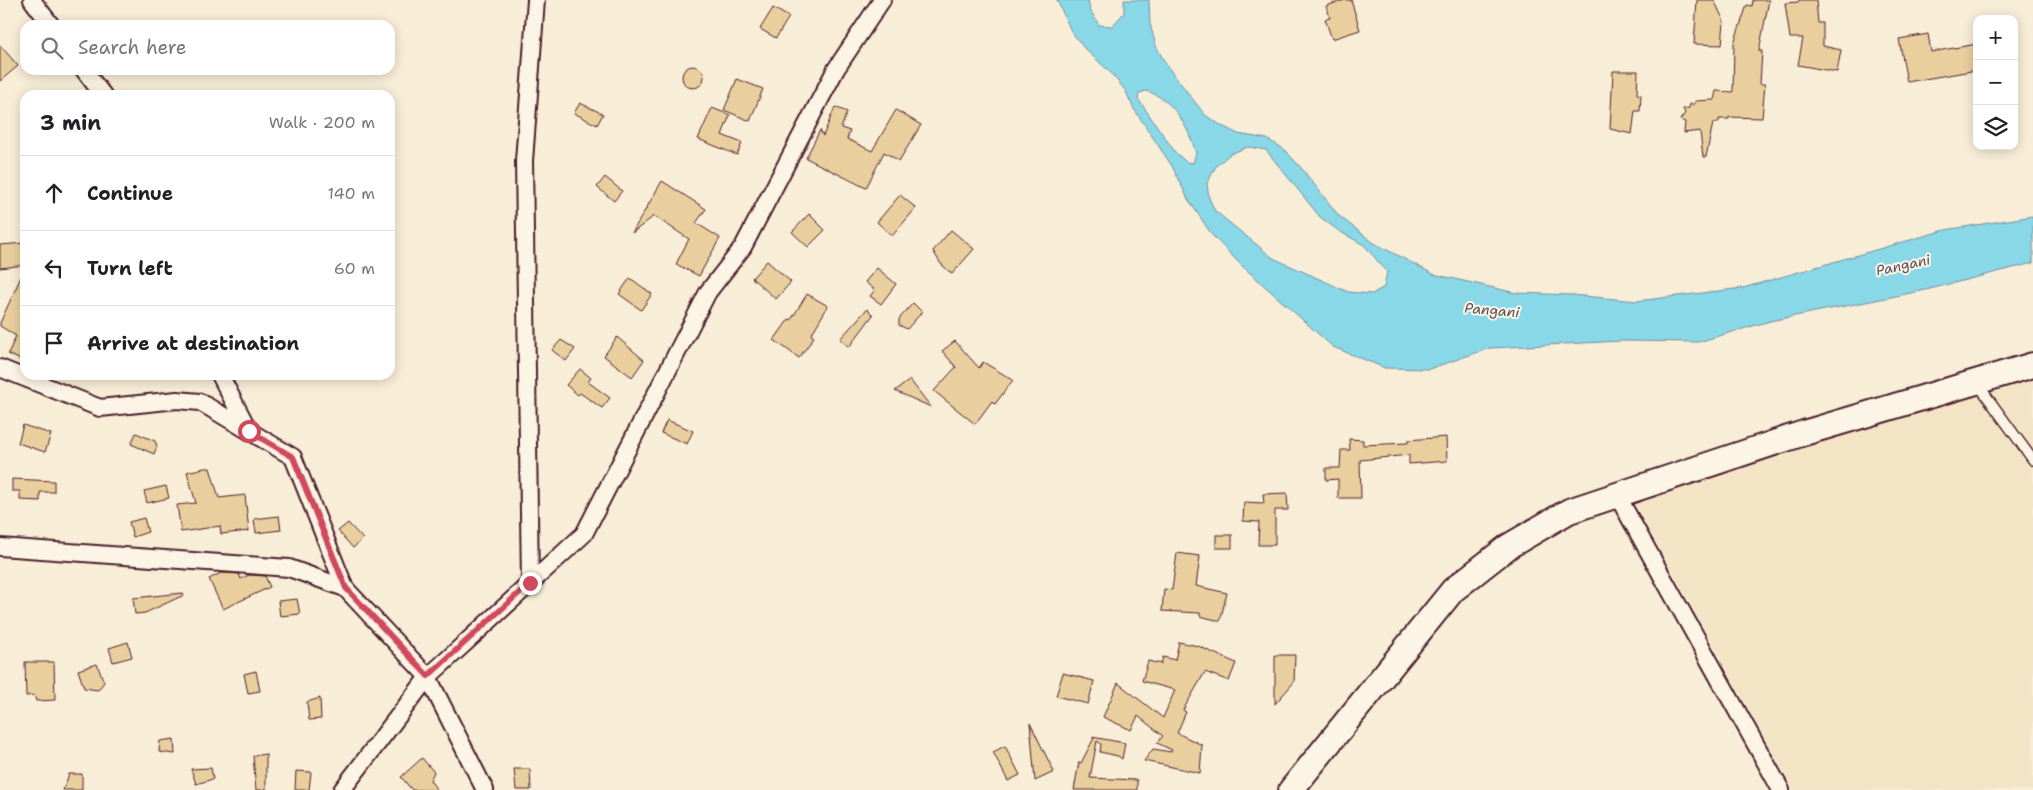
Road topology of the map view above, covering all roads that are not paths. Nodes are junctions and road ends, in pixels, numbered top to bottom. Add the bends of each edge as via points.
1 (32, 0) edge
2 (536, 0) edge
3 (882, 0) edge
4 (47, 20) edge
5 (88, 75) edge
6 (99, 90) edge
7 (2033, 365) edge
8 (0, 368) edge
9 (20, 376) edge
10 (30, 380) edge
11 (223, 380) edge
12 (1976, 382) junction
13 (249, 431) junction
14 (2033, 460) edge
15 (1617, 495) junction
16 (0, 547) edge
17 (530, 583) junction
18 (346, 588) junction
19 (428, 676) junction
20 (342, 790) edge
21 (485, 790) edge
22 (1291, 790) edge
23 (1781, 790) edge

1 - 4 street
2 - 17 street via 524,161
3 - 17 street via 836,70 743,247 708,292 584,534
5 - 6 street
7 - 12 main road
8 - 9 street
10 - 13 street via 100,408 177,400 200,402
11 - 13 street
12 - 14 lane
12 - 15 main road via 1804,433
13 - 18 street via 293,457
15 - 22 main road via 1569,511 1509,546 1452,590
15 - 23 street
16 - 18 street via 289,568
17 - 19 street
18 - 19 street
19 - 20 street
19 - 21 street

